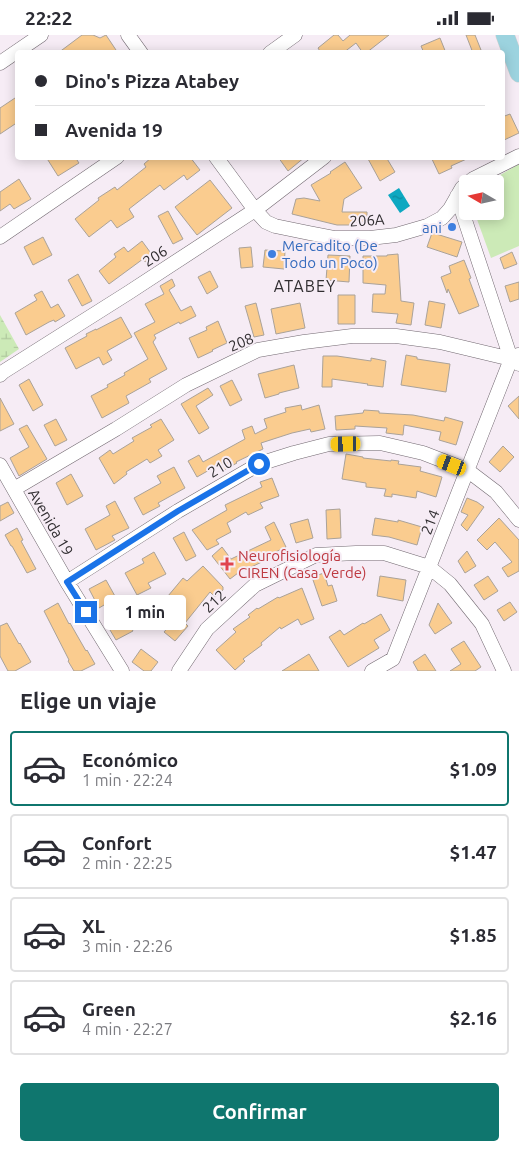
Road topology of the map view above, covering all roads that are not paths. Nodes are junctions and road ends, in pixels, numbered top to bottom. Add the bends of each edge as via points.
1 (41, 35) edge
2 (128, 35) edge
3 (295, 35) edge
4 (505, 45) edge
5 (19, 50) edge
6 (138, 50) edge
7 (274, 50) edge
8 (15, 53) edge
9 (0, 63) edge
10 (519, 73) edge
11 (519, 156) edge
12 (113, 160) edge
13 (218, 160) edge
14 (320, 160) edge
15 (457, 196) junction
16 (255, 210) junction
17 (0, 237) edge
18 (517, 361) edge
19 (0, 375) edge
20 (0, 465) edge
21 (467, 470) junction
22 (14, 489) junction
23 (519, 520) edge
24 (429, 567) junction
25 (67, 582) junction
26 (396, 665) edge
27 (122, 671) edge
28 (179, 671) edge
29 (372, 671) edge
30 (504, 671) edge

1 - 5 street
2 - 6 street
3 - 7 street
4 - 10 main road
8 - 9 street
11 - 15 street, 206A via 473,179
12 - 17 street
13 - 16 street, 206A
14 - 16 street, 206
15 - 16 street, 206A via 442,218 427,227 370,238 335,238 275,226
15 - 18 street
16 - 19 street, 206
18 - 21 street, 214 via 505,374
18 - 22 street, 208 via 440,342 396,336 352,335 258,350 186,385
20 - 22 street, Avenida 19
21 - 23 street, 210 via 496,492
21 - 24 street, 214
21 - 25 street, 210 via 423,453 380,443 329,444 294,453 259,464
22 - 25 street, Avenida 19
24 - 26 street, 214
24 - 28 street, 212 via 384,553 316,555 255,585 207,629
24 - 30 street via 450,584 482,624
25 - 27 street, Avenida 19
26 - 29 street, 214

